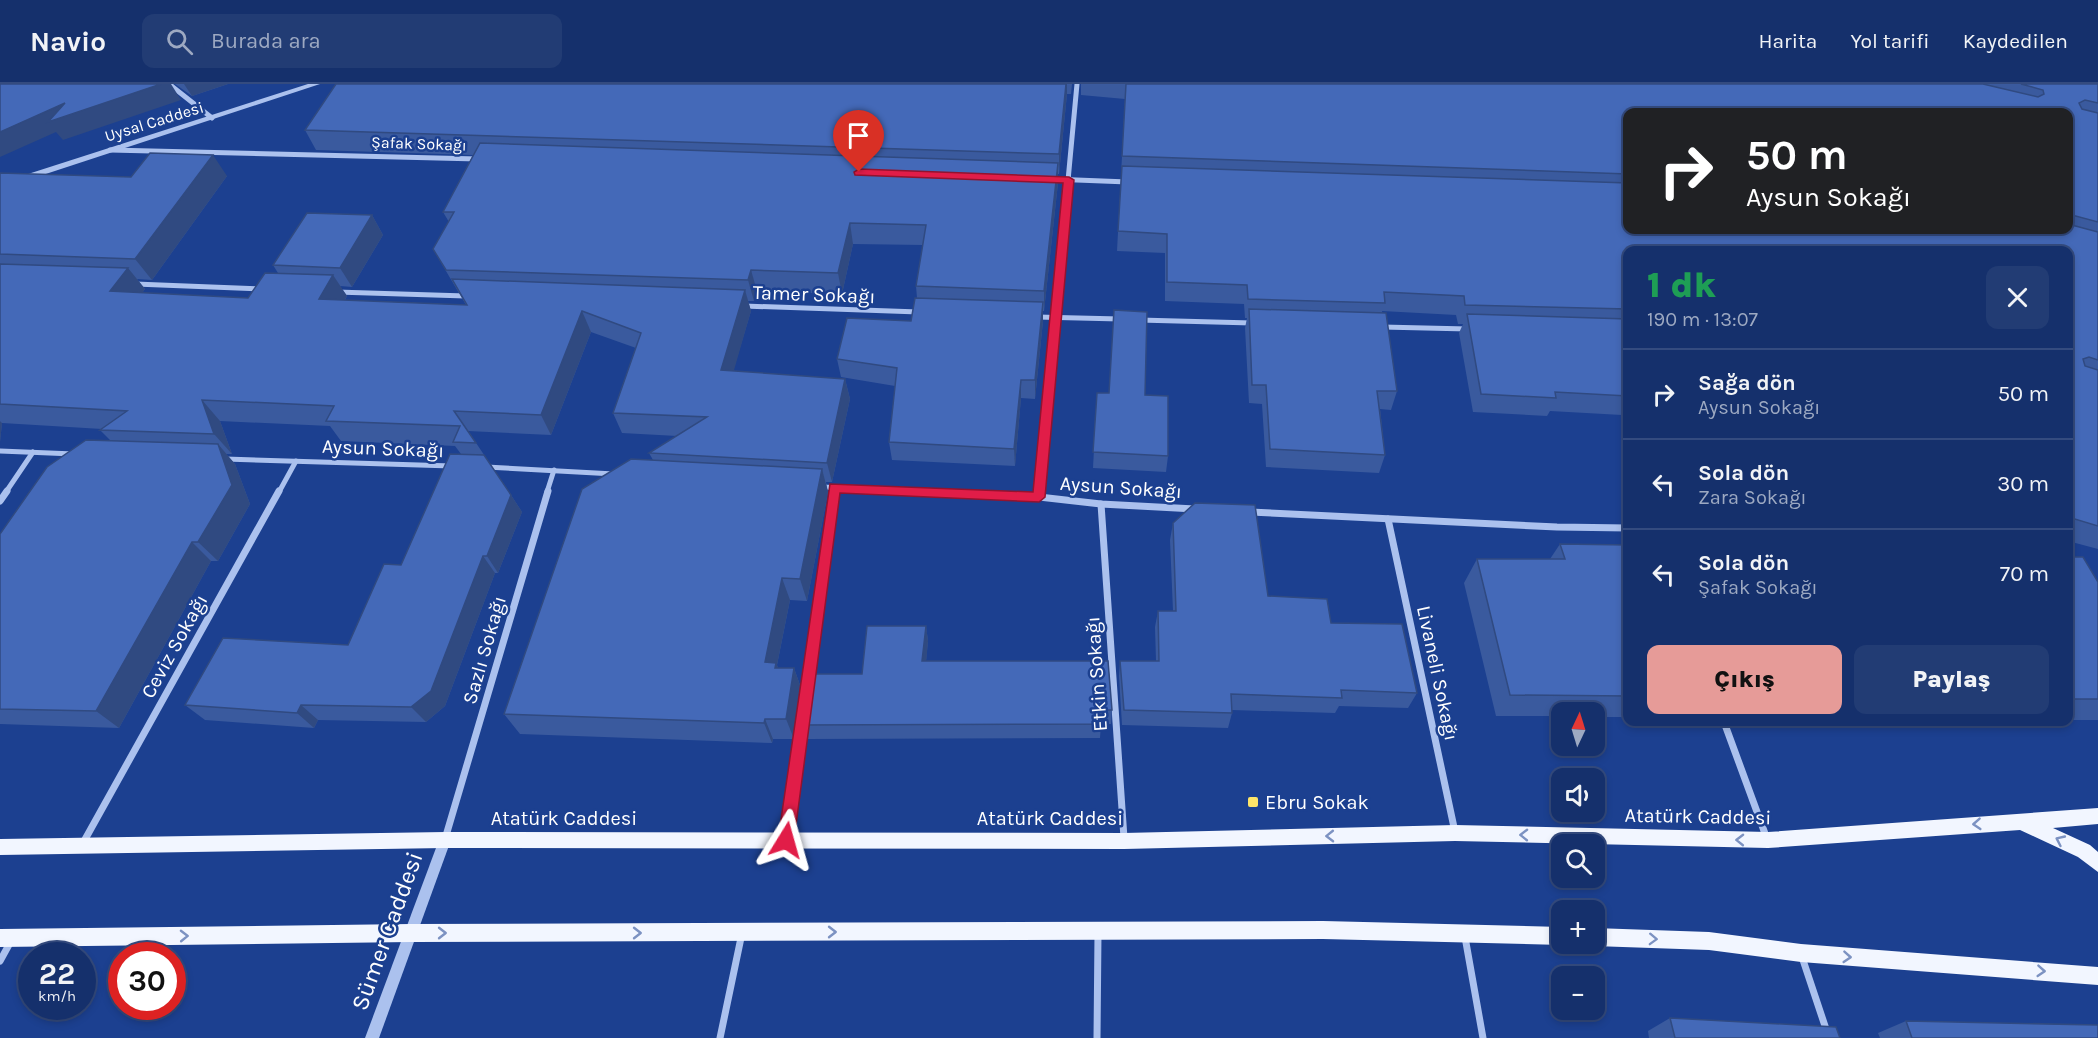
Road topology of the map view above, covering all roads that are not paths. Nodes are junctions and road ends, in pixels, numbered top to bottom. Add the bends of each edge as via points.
1 (169, 84) edge
2 (316, 84) edge
3 (1077, 84) edge
4 (212, 118) junction
5 (109, 150) junction
6 (488, 159) edge
7 (1045, 179) edge
8 (1069, 180) junction
9 (1141, 182) edge
10 (0, 186) edge
11 (132, 284) edge
12 (274, 289) edge
13 (333, 291) edge
14 (476, 297) edge
15 (737, 306) edge
16 (927, 313) edge
17 (1033, 316) edge
18 (1057, 317) junction
19 (1259, 324) edge
20 (1378, 327) edge
21 (1473, 329) edge
22 (0, 451) edge
23 (33, 452) junction
24 (80, 454) edge
25 (212, 458) edge
26 (296, 461) junction
27 (460, 466) edge
28 (483, 467) edge
29 (554, 470) junction
30 (624, 475) edge
31 (811, 487) edge
32 (834, 488) junction
33 (1039, 497) junction
34 (0, 501) edge
35 (1101, 504) junction
36 (1208, 510) edge
37 (1244, 512) edge
38 (1388, 519) junction
39 (1623, 528) edge
40 (807, 688) edge
41 (804, 711) edge
42 (1725, 726) edge
43 (2098, 816) edge
44 (2020, 821) junction
45 (1455, 833) junction
46 (445, 840) junction
47 (786, 840) junction
48 (1768, 840) junction
49 (1124, 841) junction
50 (81, 846) junction
51 (0, 847) edge
52 (2098, 863) edge
53 (1098, 930) junction
54 (742, 932) junction
55 (411, 933) junction
56 (1464, 933) junction
57 (1551, 936) edge
58 (1605, 937) edge
59 (6, 938) edge
60 (1801, 953) junction
61 (0, 961) edge
62 (2098, 976) edge
63 (372, 1038) edge
64 (720, 1038) edge
65 (1097, 1038) edge
66 (1483, 1038) edge
67 (1829, 1038) edge

1 - 4 street
2 - 4 street, Uysal Caddesi
3 - 8 street
4 - 5 street, Uysal Caddesi
5 - 6 street, Şafak Sokağı
5 - 10 street, Uysal Caddesi via 9,179
7 - 8 street
8 - 9 street
8 - 18 street
11 - 12 street
13 - 14 street
15 - 16 street, Tamer Sokağı
17 - 18 street
18 - 19 street
18 - 33 street
20 - 21 street
22 - 23 street
23 - 24 street
23 - 34 street
25 - 26 street, Aysun Sokağı
26 - 27 street, Aysun Sokağı
26 - 50 street, Ceviz Sokağı
28 - 29 street
29 - 30 street
29 - 46 street, Sazlı Sokağı
31 - 32 street, Aysun Sokağı
32 - 33 street, Aysun Sokağı
32 - 40 street
33 - 35 street, Aysun Sokağı
35 - 36 street, Aysun Sokağı
35 - 49 street, Etkin Sokağı
37 - 38 street
38 - 39 street
38 - 45 street, Livaneli Sokağı
41 - 47 street
42 - 48 street
43 - 44 main road, Atatürk Caddesi
44 -> 48 main road, Atatürk Caddesi
52 -> 44 main road via 2084,851
48 -> 45 main road, Atatürk Caddesi
45 -> 49 main road, Atatürk Caddesi
46 - 47 main road, Atatürk Caddesi
46 - 50 main road, Atatürk Caddesi
46 - 55 street, Sümer Caddesi
47 - 49 main road, Atatürk Caddesi
50 - 51 main road, Atatürk Caddesi
54 -> 53 main road
53 - 56 main road
53 - 65 street
55 -> 54 main road
54 - 64 street
59 -> 55 main road
55 - 63 street, Sümer Caddesi
56 - 57 main road
56 - 66 street
58 -> 60 main road via 1709,941
59 - 61 street
60 -> 62 main road
60 - 67 street

